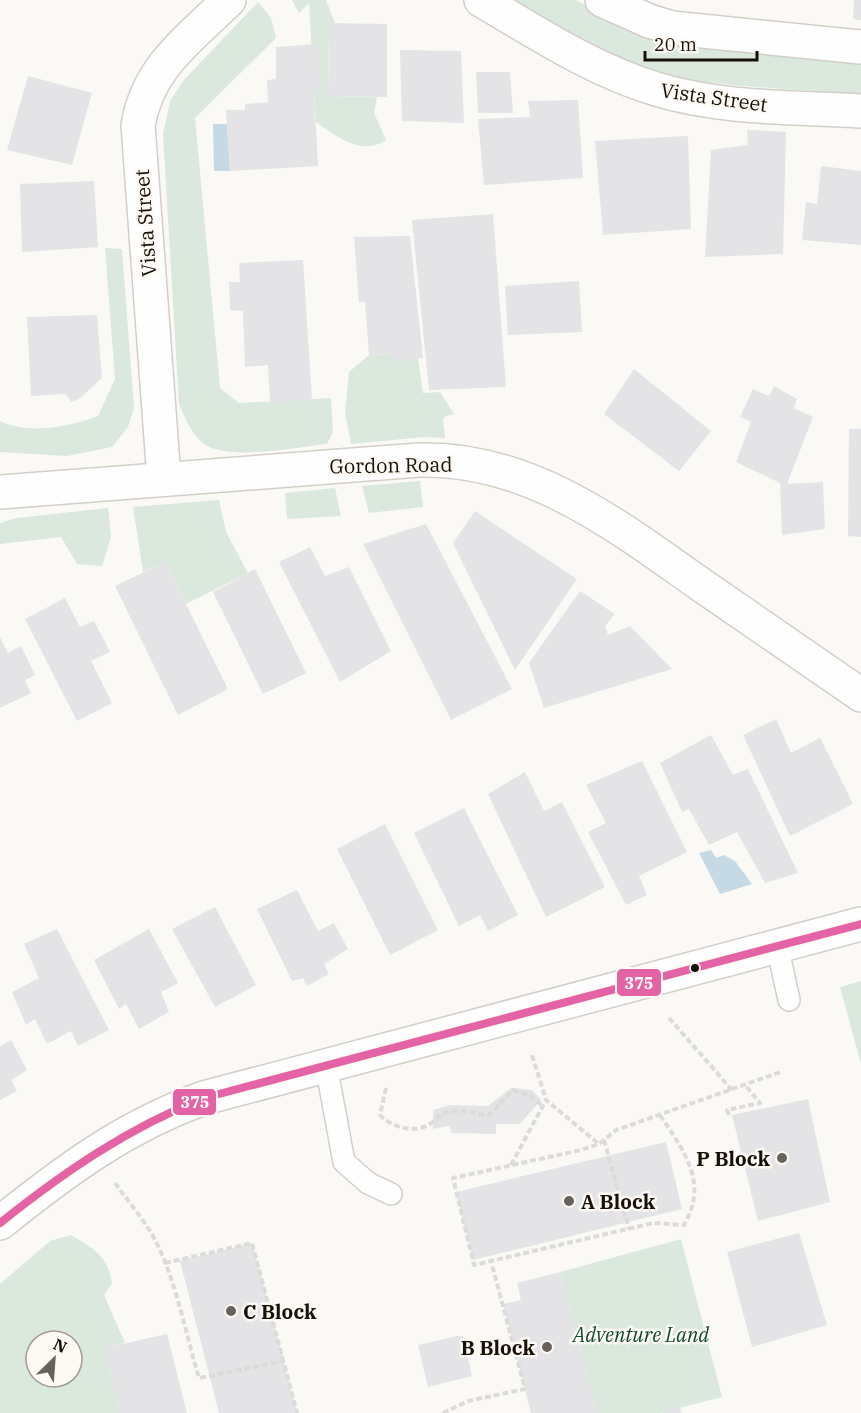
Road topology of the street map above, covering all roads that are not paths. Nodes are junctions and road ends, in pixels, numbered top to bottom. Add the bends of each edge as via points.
1 (229, 0) edge
2 (481, 0) edge
3 (602, 0) edge
4 (861, 47) edge
5 (861, 111) edge
6 (164, 479) junction
7 (0, 492) edge
8 (861, 695) edge
9 (861, 924) edge
10 (777, 945) junction
11 (789, 1000) dead end
12 (326, 1065) junction
13 (391, 1194) dead end
14 (0, 1223) edge

1 - 6 street, Vista Street via 156,75 145,95 138,125
2 - 5 street, Vista Street via 592,64 657,90 740,104
3 - 4 street via 672,28
6 - 7 street, Gordon Road
6 - 8 street, Gordon Road via 430,460 509,474 590,508
9 - 10 street
10 - 11 lane
10 - 12 street
12 - 13 lane via 344,1162 368,1183
12 - 14 street via 204,1098 138,1125 102,1146

